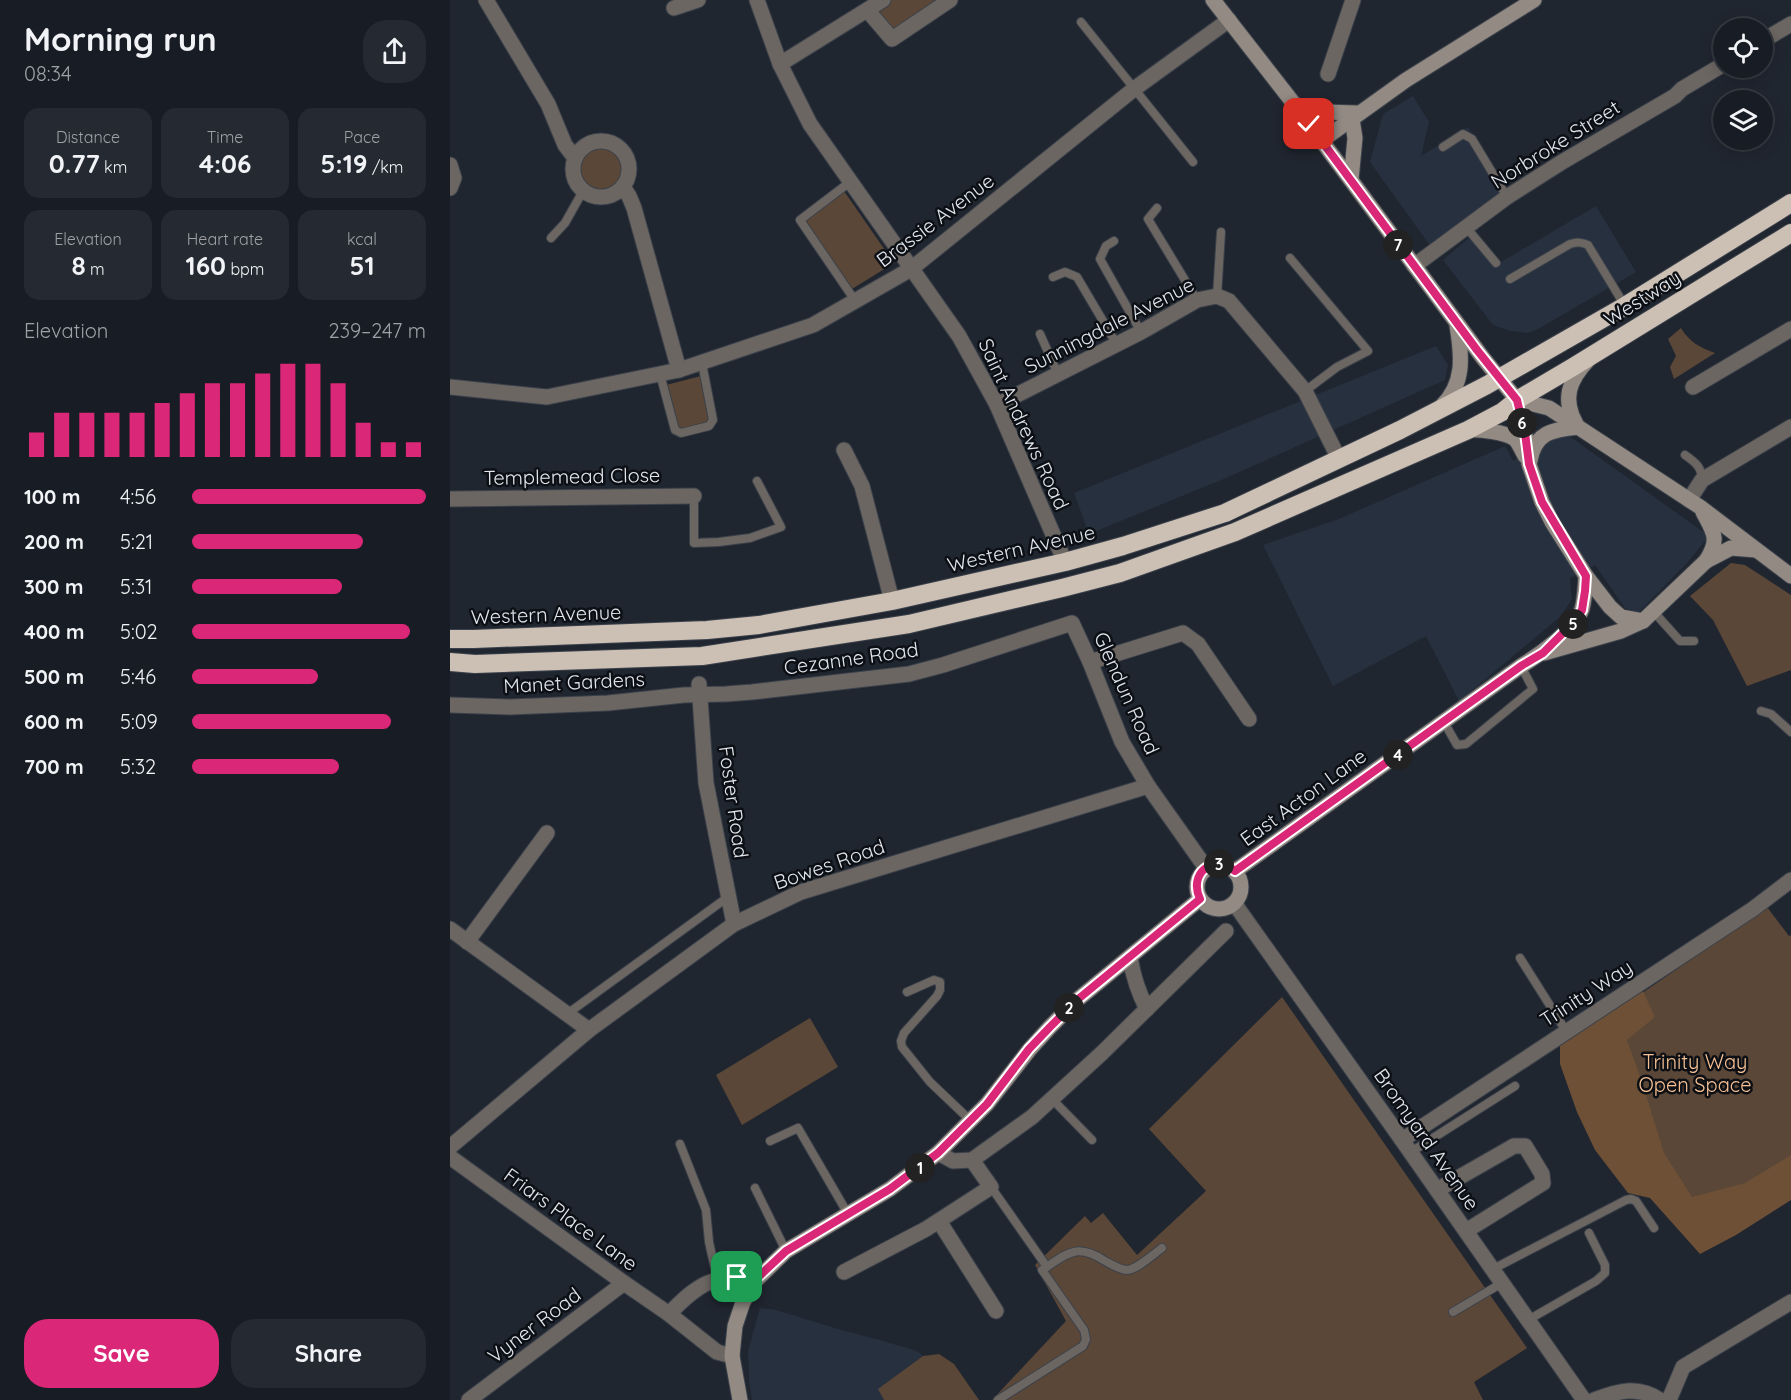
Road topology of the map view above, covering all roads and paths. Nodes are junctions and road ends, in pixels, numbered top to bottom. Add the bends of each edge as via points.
1 (486, 0) edge
2 (698, 0) edge
3 (757, 0) edge
4 (883, 0) edge
5 (950, 0) edge
6 (1213, 0) edge
7 (1353, 0) edge
8 (1534, 0) edge
9 (674, 8) dead end
10 (868, 11) junction
11 (1229, 20) junction
12 (1081, 22) dead end
13 (1791, 24) edge
14 (1773, 35) edge
15 (780, 64) junction
16 (1713, 71) edge
17 (1328, 74) dead end
18 (1134, 89) junction
19 (1298, 109) junction
20 (1354, 116) junction
21 (1321, 141) junction
22 (1443, 147) dead end
23 (575, 158) junction
24 (1193, 162) dead end
25 (450, 165) edge
26 (1351, 180) junction
27 (850, 182) junction
28 (623, 187) junction
29 (450, 188) edge
30 (583, 191) junction
31 (1507, 197) junction
32 (1791, 203) edge
33 (1157, 208) dead end
34 (1466, 227) junction
35 (1221, 232) dead end
36 (1791, 233) edge
37 (551, 238) dead end
38 (1114, 241) dead end
39 (1290, 258) dead end
40 (1496, 263) dead end
41 (1414, 266) junction
42 (911, 269) junction
43 (1053, 277) dead end
44 (1510, 279) dead end
45 (1217, 296) junction
46 (1197, 300) junction
47 (856, 302) junction
48 (1625, 306) junction
49 (1457, 323) junction
50 (1791, 329) edge
51 (1140, 332) junction
52 (1040, 334) dead end
53 (1116, 343) junction
54 (1560, 343) joint
55 (1599, 351) junction
56 (702, 363) junction
57 (679, 370) junction
58 (660, 374) junction
59 (1058, 375) junction
60 (1499, 378) junction
61 (450, 387) edge
62 (1693, 387) dead end
63 (1305, 391) junction
64 (1517, 400) junction
65 (997, 405) junction
66 (1436, 411) junction
67 (1578, 427) junction
68 (1791, 427) edge
69 (1468, 430) junction
70 (844, 450) dead end
71 (1685, 455) dead end
72 (1339, 459) junction
73 (1529, 464) junction
74 (1702, 480) junction
75 (757, 481) dead end
76 (694, 496) joint
77 (450, 499) edge
78 (1694, 503) junction
79 (1756, 550) junction
80 (1706, 561) junction
81 (1065, 562) junction
82 (1586, 576) junction
83 (1791, 576) edge
84 (892, 601) junction
85 (1648, 616) junction
86 (1072, 623) joint
87 (450, 639) edge
88 (1694, 641) dead end
89 (1543, 653) junction
90 (450, 662) edge
91 (1090, 662) junction
92 (1521, 666) junction
93 (700, 689) junction
94 (450, 705) edge
95 (1761, 711) dead end
96 (1250, 719) dead end
97 (1444, 722) junction
98 (1791, 732) edge
99 (1148, 786) junction
100 (547, 833) dead end
101 (1206, 868) junction
102 (1235, 871) junction
103 (1791, 880) edge
104 (728, 897) junction
105 (1200, 899) junction
106 (1234, 903) junction
107 (734, 924) junction
108 (450, 929) edge
109 (1226, 931) dead end
110 (467, 942) junction
111 (1131, 957) junction
112 (1520, 958) dead end
113 (907, 992) dead end
114 (1147, 1009) junction
115 (567, 1014) junction
116 (589, 1030) junction
117 (1566, 1031) junction
118 (1515, 1086) dead end
119 (1052, 1099) junction
120 (971, 1121) junction
121 (1092, 1140) dead end
122 (770, 1141) dead end
123 (680, 1144) dead end
124 (1407, 1146) junction
125 (450, 1147) edge
126 (938, 1153) junction
127 (450, 1157) edge
128 (972, 1160) junction
129 (991, 1186) junction
130 (755, 1188) dead end
131 (1437, 1190) junction
132 (848, 1214) junction
133 (939, 1221) junction
134 (1654, 1228) dead end
135 (1466, 1231) junction
136 (1589, 1233) dead end
137 (1162, 1248) dead end
138 (786, 1251) junction
139 (1047, 1267) junction
140 (1493, 1269) junction
141 (844, 1272) dead end
142 (717, 1278) junction
143 (754, 1281) junction
144 (624, 1283) junction
145 (1502, 1283) junction
146 (1791, 1302) edge
147 (996, 1311) dead end
148 (1453, 1312) dead end
149 (669, 1314) junction
150 (1528, 1320) junction
151 (732, 1356) junction
152 (469, 1400) edge
153 (740, 1400) edge
154 (998, 1400) edge
155 (1584, 1400) edge
156 (1594, 1400) edge
157 (1660, 1400) edge
158 (1669, 1400) edge

1 - 23 street
2 - 9 street
3 - 15 street, Saint Andrews Road
4 - 10 street
5 - 10 street via 892,39
6 - 11 street
7 - 17 street
8 - 20 street
10 - 15 street
11 - 18 street, Brassie Avenue
11 - 19 street
12 - 18 lane
13 - 14 street
15 - 27 street, Saint Andrews Road via 810,124
16 - 31 street, Norbroke Street
18 - 24 lane
18 - 42 street, Brassie Avenue
19 - 20 street
19 - 21 street
20 - 21 street
20 - 26 street
21 - 26 street
22 - 31 lane via 1463,134 1473,139
23 - 28 street via 587,144 615,144 628,159 630,169
23 - 30 street via 573,176
25 - 29 street via 454,178
26 - 41 street
27 - 42 street, Saint Andrews Road
27 - 47 lane via 800,220
28 - 30 street via 599,198
28 - 57 street via 634,208
30 - 37 lane via 566,223
31 - 34 street, Norbroke Street
32 - 48 highway, Westway
33 - 46 lane via 1148,219
34 - 40 lane
34 - 41 street, Norbroke Street
35 - 45 lane
36 - 55 highway, Westway
38 - 51 lane via 1106,246 1100,259
39 - 63 lane via 1368,351 1337,367
41 - 49 street
42 - 47 street, Brassie Avenue
42 - 65 street, Saint Andrews Road via 959,336
43 - 53 lane via 1065,272 1077,277
44 - 48 lane via 1570,244 1583,243 1588,245
45 - 46 street, Sunningdale Avenue
45 - 63 street, Sunningdale Avenue via 1230,301
46 - 51 street, Sunningdale Avenue
47 - 56 street, Brassie Avenue via 813,326
48 - 54 highway, Westway
49 - 60 street
49 - 66 street via 1459,378 1451,395
50 - 62 street
51 - 53 street, Sunningdale Avenue
52 - 59 lane
53 - 59 street, Sunningdale Avenue
54 - 60 highway, Western Avenue
55 - 64 highway, Westway
55 - 67 street via 1580,369 1570,386 1568,404
56 - 57 street, Brassie Avenue
56 - 58 lane via 713,420 709,426 681,433 675,430
57 - 58 street, Brassie Avenue
58 - 61 street, Brassie Avenue via 547,397
59 - 65 street, Sunningdale Avenue
60 - 64 street
60 - 66 highway, Western Avenue
63 - 72 street, Sunningdale Avenue
64 - 67 street via 1549,408
64 - 69 highway
64 - 73 street
65 - 81 street, Saint Andrews Road
66 - 72 highway, Western Avenue
67 - 73 street via 1552,430 1538,440
67 - 78 street
68 - 74 street
69 - 73 street via 1516,440
69 - 90 highway via 1235,532 1120,573 909,624 702,656
70 - 84 street via 862,486
71 - 74 lane via 1698,465
72 - 81 highway, Western Avenue via 1226,513
73 - 82 street via 1542,502
74 - 78 street
75 - 76 lane via 781,526 750,538 694,543
76 - 77 street, Templemead Close
78 - 79 street
78 - 80 street via 1716,537
79 - 80 street via 1731,548
79 - 83 street
80 - 85 street
81 - 84 highway, Western Avenue
82 - 85 street via 1621,617
82 - 89 street, East Acton Lane via 1582,610
84 - 87 highway, Western Avenue via 759,625 707,630
85 - 88 lane via 1680,641
85 - 89 street, East Acton Lane via 1621,631
86 - 91 street, Glendun Road
86 - 93 street, Cezanne Road via 909,674 743,693
89 - 92 street, East Acton Lane
91 - 96 street via 1183,633 1198,644
91 - 99 street, Glendun Road via 1122,742
92 - 97 street, East Acton Lane
92 - 97 lane via 1533,689 1466,744 1457,745
93 - 94 street, Manet Gardens via 597,704
93 - 104 street, Foster Road via 706,783
95 - 98 lane via 1771,714
97 - 102 street, East Acton Lane
99 - 101 street, Glendun Road
99 - 107 street, Bowes Road via 801,892
100 - 110 street
101 - 102 street, East Acton Lane via 1218,864
101 - 105 street via 1196,886
102 - 106 street, East Acton Lane via 1242,884
103 - 117 street, Trinity Way
104 - 107 street, Foster Road
104 - 115 lane
105 - 106 street via 1205,905 1220,909
105 - 111 street
106 - 124 street, Bromyard Avenue
107 - 116 street, Bowes Road
108 - 110 street
109 - 114 street
110 - 115 street
111 - 114 street via 1132,974
111 - 120 street via 1050,1027
112 - 117 lane
113 - 120 lane via 940,982 937,996 904,1033 902,1047 930,1082
114 - 119 street
115 - 116 street
116 - 125 street, Bowes Road
117 - 124 street, Trinity Way
118 - 124 lane via 1432,1137
119 - 121 lane
119 - 128 street
120 - 126 street
122 - 132 lane via 798,1128
123 - 142 lane via 706,1210
124 - 131 street, Bromyard Avenue
126 - 128 street via 953,1161
126 - 132 street
127 - 144 street, Friars Place Lane
128 - 129 street
129 - 133 street
129 - 139 lane
130 - 138 lane
131 - 135 street, Bromyard Avenue
131 - 135 street via 1514,1146 1525,1146 1542,1174 1543,1183
132 - 138 street
133 - 141 street
133 - 147 street
134 - 140 lane via 1636,1201 1626,1200
135 - 140 street, Bromyard Avenue
136 - 150 lane via 1605,1274
137 - 139 lane via 1127,1270 1082,1251 1070,1252
138 - 143 street
139 - 154 lane via 1042,1270 1084,1330 1086,1339 1083,1346
140 - 145 street, Bromyard Avenue
142 - 143 street
142 - 149 street via 689,1294
143 - 151 street via 735,1326
144 - 149 street, Friars Place Lane
144 - 152 street, Vyner Road
145 - 148 lane
145 - 150 street, Bromyard Avenue
146 - 158 street via 1683,1367
149 - 151 street, Friars Place Lane via 717,1352
150 - 155 street, Bromyard Avenue
151 - 153 street
156 - 157 street via 1635,1390

